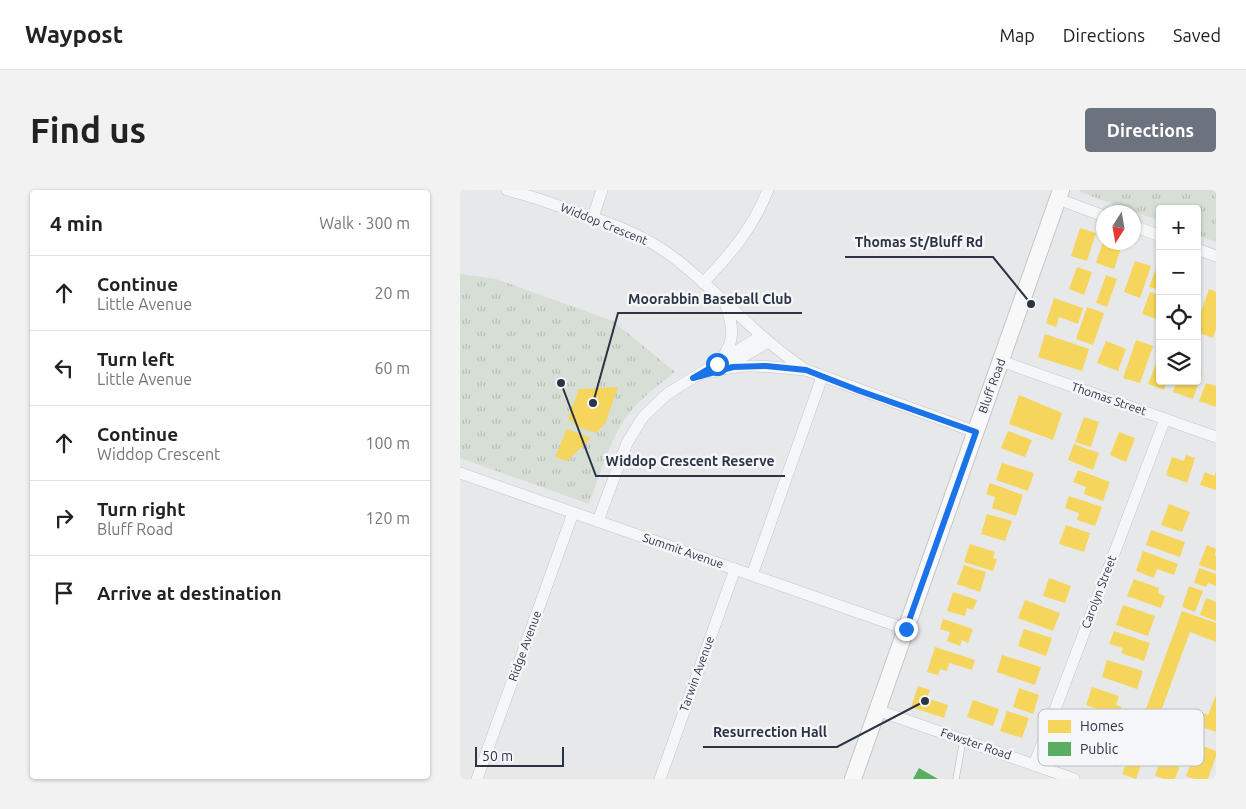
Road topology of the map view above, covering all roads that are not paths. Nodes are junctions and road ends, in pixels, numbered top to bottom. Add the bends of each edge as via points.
1 (507, 190) edge
2 (602, 190) edge
3 (768, 190) edge
4 (1059, 194) edge
5 (1096, 212) edge
6 (593, 218) junction
7 (1141, 229) edge
8 (1156, 234) edge
9 (1200, 250) edge
10 (1216, 256) edge
11 (703, 283) junction
12 (726, 304) junction
13 (765, 339) junction
14 (1001, 361) junction
15 (722, 365) junction
16 (806, 370) junction
17 (822, 377) junction
18 (1165, 418) junction
19 (976, 432) junction
20 (1216, 437) edge
21 (460, 473) edge
22 (573, 513) junction
23 (598, 521) junction
24 (735, 569) junction
25 (752, 575) junction
26 (906, 629) junction
27 (1055, 709) edge
28 (877, 710) junction
29 (963, 740) junction
30 (1038, 754) edge
31 (1034, 765) junction
32 (477, 779) edge
33 (660, 779) edge
34 (853, 779) edge
35 (956, 779) edge
36 (1074, 779) edge

1 - 6 street, Widdop Crescent
2 - 6 street
3 - 11 street via 744,237
4 - 5 street
4 - 14 main road, Bluff Road
6 - 11 street, Widdop Crescent via 662,249
7 - 8 street
9 - 10 street
11 - 12 street, Widdop Crescent
12 - 13 street, Widdop Crescent
12 - 15 street via 732,332
13 - 15 street
13 - 16 street, Widdop Crescent
14 - 18 street, Thomas Street
14 - 19 main road, Bluff Road
15 - 16 street
15 - 23 street via 681,384 656,404 633,431
16 - 17 street, Widdop Crescent
17 - 19 street, Widdop Crescent
17 - 25 street
18 - 20 street, Thomas Street
18 - 27 street, Carolyn Street
19 - 26 main road, Bluff Road
21 - 22 street, Summit Avenue
22 - 23 street, Summit Avenue
22 - 32 street, Ridge Avenue
23 - 24 street, Summit Avenue
24 - 25 street, Summit Avenue
24 - 33 street, Tarwin Avenue
25 - 26 street, Summit Avenue
26 - 28 main road, Bluff Road
28 - 29 street, Fewster Road
28 - 34 main road, Bluff Road
29 - 31 street, Fewster Road
29 - 35 lane
30 - 31 street, Carolyn Street
31 - 36 street, Fewster Road

